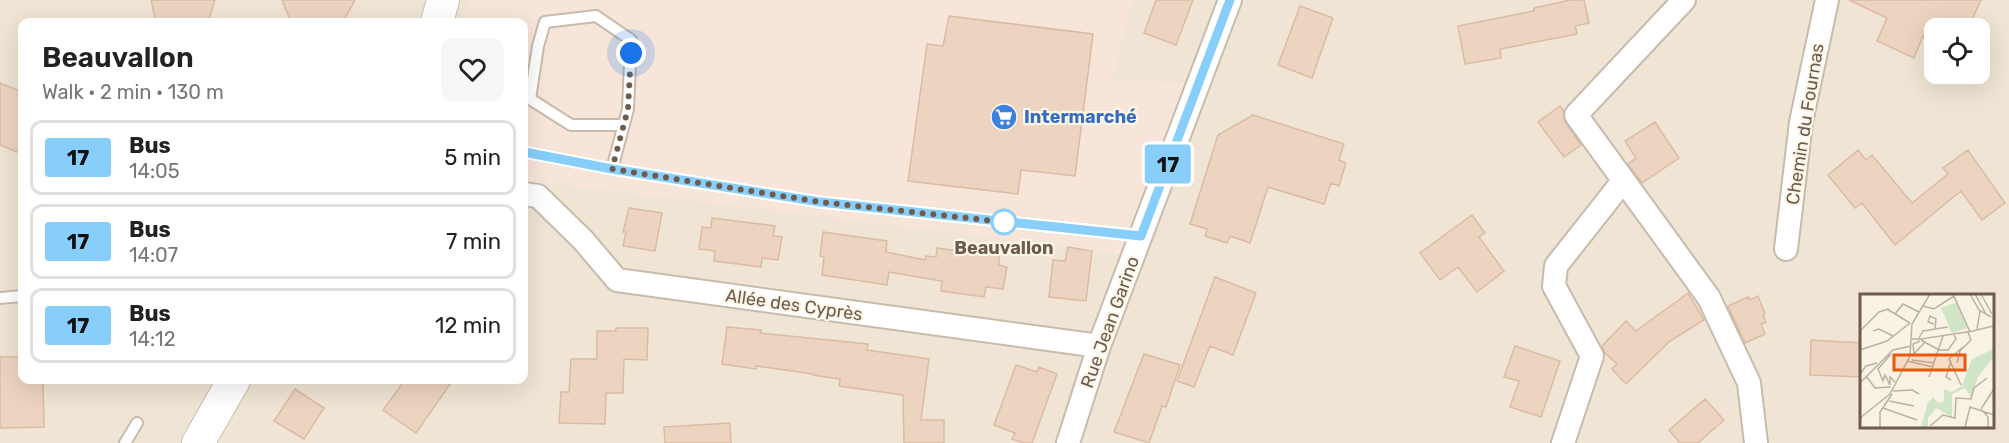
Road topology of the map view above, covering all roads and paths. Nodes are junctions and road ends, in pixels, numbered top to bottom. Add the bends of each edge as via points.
1 (442, 0) edge
2 (1230, 0) edge
3 (1684, 0) edge
4 (1827, 0) edge
5 (438, 18) edge
6 (624, 125) junction
7 (528, 153) edge
8 (612, 169) junction
9 (1623, 180) junction
10 (528, 195) edge
11 (1141, 236) junction
12 (1786, 249) dead end
13 (18, 296) edge
14 (0, 298) edge
15 (1099, 346) junction
16 (232, 384) edge
17 (137, 423) dead end
18 (125, 443) edge
19 (198, 443) edge
20 (1068, 443) edge
21 (1563, 443) edge
22 (1756, 443) edge

1 - 5 main road
2 - 11 street, Rue Jean Garino
3 - 9 street via 1576,115
4 - 12 street, Chemin du Fournas via 1801,122
6 - 6 lane via 631,40 596,16 545,22 530,99 571,125
6 - 8 lane
7 - 8 lane
8 - 11 lane via 820,202
9 - 21 street via 1556,266 1554,286 1592,356
9 - 22 street via 1709,298 1749,383
10 - 15 street, Allée des Cyprès via 538,196 617,280
11 - 15 street, Rue Jean Garino
13 - 14 lane
15 - 20 street, Rue Jean Garino
16 - 19 main road
17 - 18 lane

